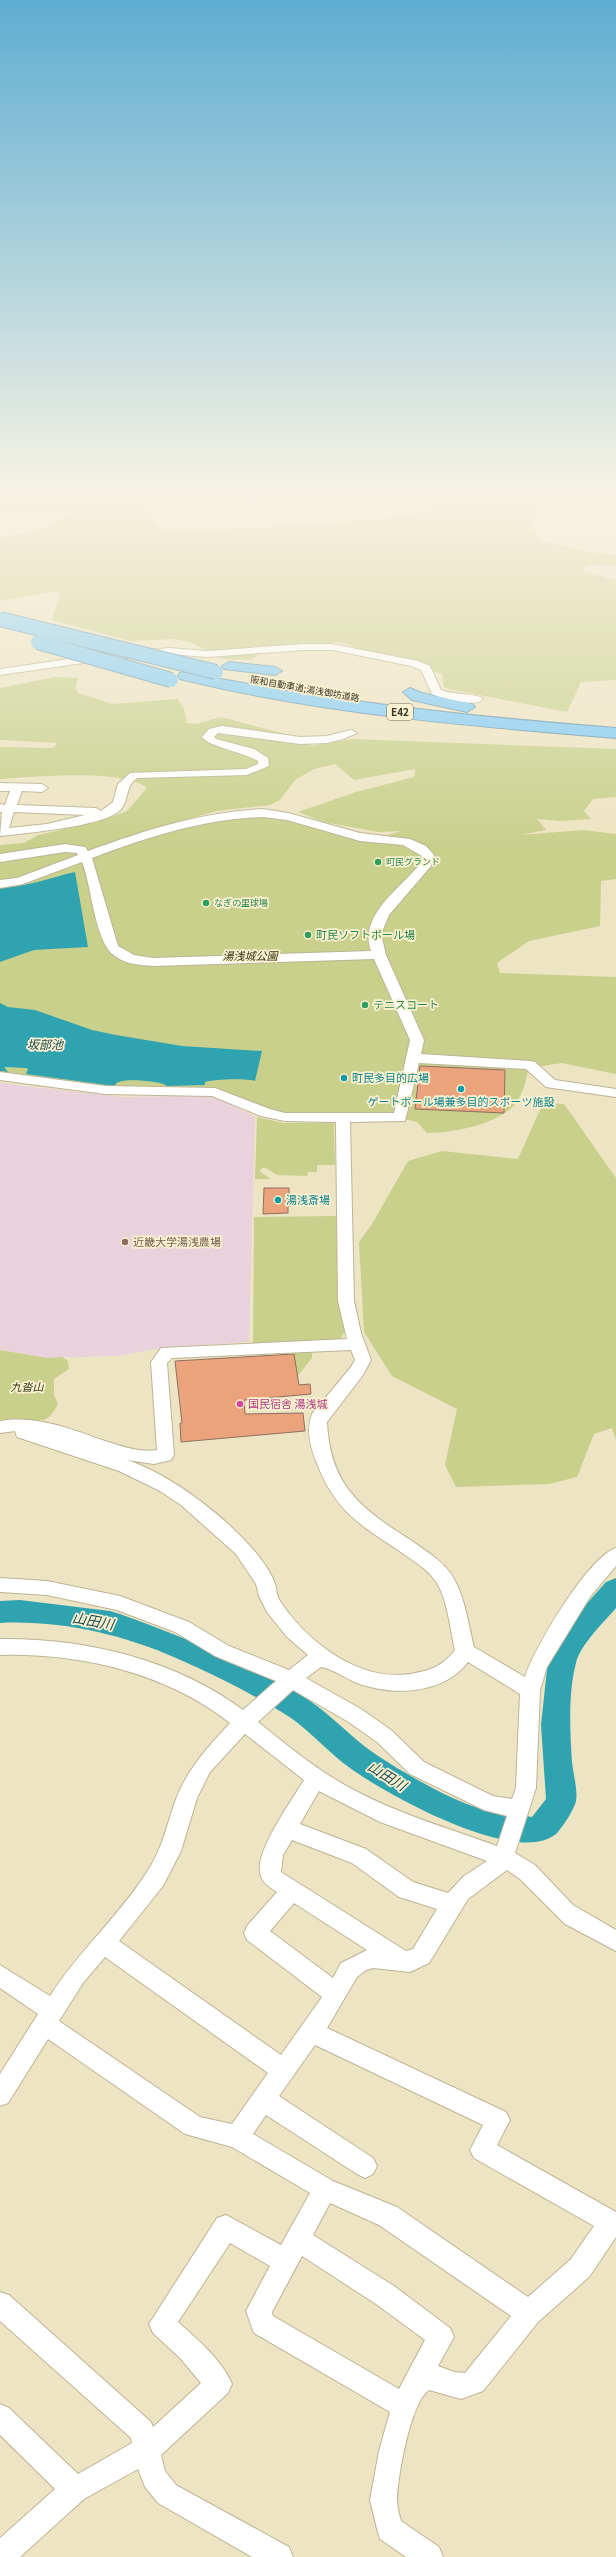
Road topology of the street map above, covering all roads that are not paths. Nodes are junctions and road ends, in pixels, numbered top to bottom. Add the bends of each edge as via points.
1 (1, 624) edge
2 (222, 669) junction
3 (275, 671) dead end
4 (0, 672) edge
5 (178, 678) junction
6 (206, 688) dead end
7 (410, 692) dead end
8 (478, 699) dead end
9 (395, 719) dead end
10 (616, 725) edge
11 (351, 733) dead end
12 (616, 734) edge
13 (0, 787) edge
14 (17, 788) junction
15 (42, 788) dead end
16 (5, 808) edge
17 (110, 812) junction
18 (0, 832) edge
19 (0, 858) edge
20 (86, 858) junction
21 (0, 884) edge
22 (379, 955) junction
23 (414, 1058) junction
24 (0, 1076) edge
25 (616, 1093) edge
26 (343, 1117) junction
27 (357, 1344) junction
28 (0, 1427) edge
29 (0, 1431) edge
30 (616, 1554) edge
31 (0, 1585) edge
32 (0, 1647) edge
33 (465, 1651) junction
34 (328, 1661) junction
35 (288, 1682) junction
36 (530, 1690) junction
37 (249, 1719) junction
38 (316, 1778) junction
39 (517, 1812) junction
40 (288, 1829) junction
41 (505, 1853) junction
42 (292, 1890) junction
43 (453, 1904) junction
44 (616, 1941) edge
45 (103, 1943) junction
46 (402, 1961) junction
47 (0, 1975) edge
48 (336, 1994) junction
49 (48, 2017) junction
50 (311, 2032) junction
51 (284, 2071) junction
52 (6, 2086) edge
53 (263, 2099) junction
54 (237, 2137) junction
55 (365, 2166) dead end
56 (325, 2189) junction
57 (613, 2223) edge
58 (297, 2239) junction
59 (286, 2262) junction
60 (0, 2304) edge
61 (529, 2313) junction
62 (415, 2382) junction
63 (404, 2406) junction
64 (0, 2417) edge
65 (148, 2448) junction
66 (75, 2490) junction
67 (1, 2557) edge
68 (279, 2557) edge
69 (429, 2557) edge

1 - 2 highway, bridge via 129,647
1 - 5 highway, bridge via 71,654
2 - 3 highway
2 - 10 highway, 阪和自動車道;湯浅御坊道路 / E42 via 410,706 493,716
4 - 8 street via 169,651 207,654 332,647 414,663 426,668 436,692 447,696
5 - 6 highway
5 - 12 highway, 阪和自動車道;湯浅御坊道路 / E42 via 407,713
7 - 10 highway via 417,697 470,708
9 - 12 highway via 520,731
11 - 17 street via 335,739 320,740 213,731 208,737 212,741 250,752 264,760 263,766 259,770 247,772 134,776 126,779 122,785 121,802
13 - 14 street
14 - 15 street
14 - 16 street
16 - 17 street
16 - 18 street
17 - 18 street via 95,818 47,828
19 - 20 street via 69,848 81,850
20 - 21 street via 19,881
20 - 22 street via 110,944 116,952 129,959 153,962
20 - 22 street via 177,826 222,816 256,813 281,815 358,837 414,844 428,854 427,863 376,927 375,943
22 - 23 street via 416,1035
23 - 25 street via 530,1065 551,1084
23 - 26 street via 400,1118
24 - 26 street via 105,1090 202,1091 226,1095 275,1115
26 - 27 street via 345,1292
27 - 28 street via 167,1352 162,1355 159,1362 166,1447 164,1455 160,1457 143,1458 43,1427
27 - 33 street via 363,1355 361,1365 326,1407 318,1422 319,1445 324,1460 332,1479 355,1510 377,1529 429,1562 444,1579 452,1597
29 - 34 street via 38,1436 108,1460 166,1486 187,1500 242,1549 261,1574 268,1596 294,1632
30 - 36 street via 597,1575 559,1631 538,1666
31 - 35 street via 47,1588 120,1603 182,1627 227,1654
32 - 37 street via 50,1648 141,1667 169,1678
33 - 34 street via 452,1668 419,1682 400,1684 381,1684
33 - 36 street
34 - 35 street via 314,1660
35 - 37 street
35 - 39 street via 384,1736 417,1768 452,1787
36 - 39 street via 526,1788
37 - 38 street
37 - 45 street via 203,1766 187,1798 163,1866 146,1892
38 - 40 street
38 - 41 street via 354,1801 433,1834
39 - 41 street
40 - 42 street via 273,1853 270,1871 273,1878
40 - 43 street via 359,1856 407,1890
41 - 43 street via 498,1866 467,1886
41 - 44 street via 533,1876 559,1906 578,1921
42 - 46 street
42 - 48 street via 256,1933
43 - 46 street via 421,1956 410,1962
45 - 49 street via 75,1976
45 - 51 street
46 - 48 street via 373,1958 359,1963 345,1975
47 - 49 street
48 - 50 street
49 - 52 street
49 - 54 street via 193,2126 204,2131 223,2132
50 - 51 street
50 - 57 street via 498,2120 482,2150
51 - 53 street
53 - 54 street
53 - 55 street
54 - 56 street
56 - 58 street
56 - 61 street via 388,2216
57 - 61 street via 580,2268
58 - 59 street
58 - 62 street via 385,2295 442,2336
59 - 63 street via 259,2311 263,2324
59 - 65 street via 226,2227 162,2324 189,2349 219,2384
60 - 65 street via 142,2430
61 - 62 street via 467,2387 433,2378 423,2378
62 - 63 street
63 - 69 street via 383,2497 390,2529
64 - 66 street
65 - 66 street
65 - 68 street via 154,2478 167,2494
66 - 67 street via 23,2534

